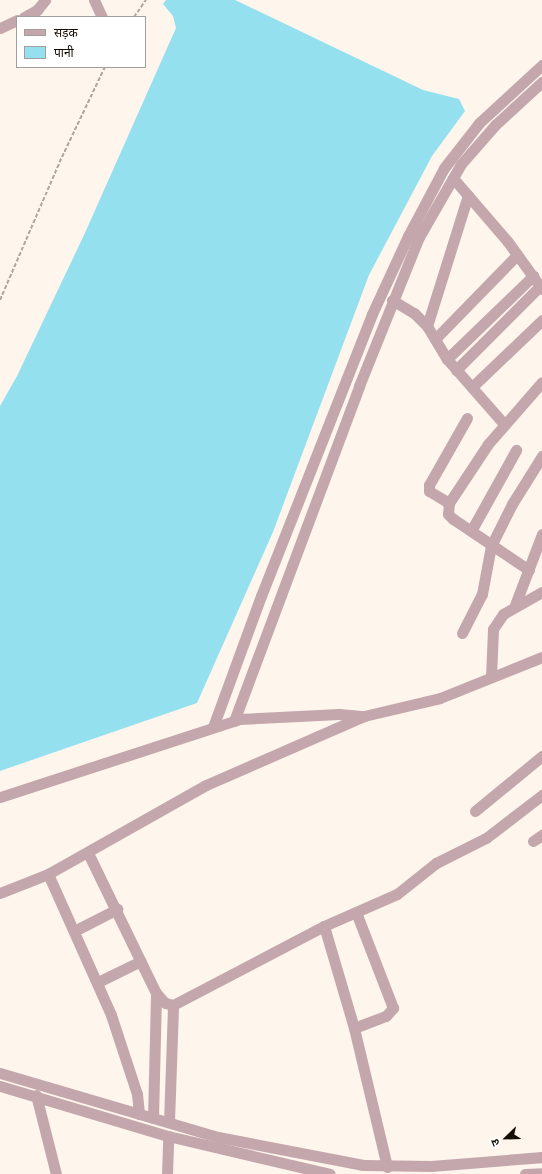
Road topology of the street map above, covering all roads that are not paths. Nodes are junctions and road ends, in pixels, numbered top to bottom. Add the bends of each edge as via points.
1 (45, 0) edge
2 (94, 0) edge
3 (26, 16) edge
4 (102, 16) edge
5 (16, 20) edge
6 (0, 28) edge
7 (542, 65) edge
8 (542, 82) edge
9 (453, 178) junction
10 (468, 195) junction
11 (517, 254) junction
12 (533, 276) junction
13 (541, 287) edge
14 (392, 300) junction
15 (542, 320) edge
16 (427, 326) junction
17 (436, 338) junction
18 (447, 359) junction
19 (456, 370) junction
20 (542, 382) edge
21 (472, 387) junction
22 (337, 404) junction
23 (350, 410) junction
24 (467, 418) dead end
25 (504, 424) junction
26 (516, 450) dead end
27 (542, 456) edge
28 (449, 503) junction
29 (471, 531) junction
30 (542, 534) edge
31 (491, 546) junction
32 (529, 570) junction
33 (542, 592) edge
34 (516, 605) junction
35 (462, 633) dead end
36 (542, 657) edge
37 (491, 677) junction
38 (364, 716) junction
39 (234, 720) junction
40 (213, 727) junction
41 (542, 756) edge
42 (542, 795) edge
43 (0, 797) edge
44 (475, 811) dead end
45 (88, 852) junction
46 (48, 874) junction
47 (0, 893) edge
48 (117, 909) junction
49 (356, 912) junction
50 (324, 926) junction
51 (80, 928) dead end
52 (141, 961) junction
53 (102, 980) dead end
54 (156, 993) junction
55 (173, 1005) junction
56 (354, 1028) junction
57 (1, 1076) edge
58 (0, 1086) edge
59 (36, 1095) junction
60 (140, 1114) junction
61 (161, 1120) junction
62 (156, 1133) junction
63 (168, 1136) junction
64 (229, 1139) junction
65 (226, 1150) junction
66 (314, 1157) junction
67 (542, 1157) edge
68 (386, 1167) junction
69 (455, 1169) edge
70 (311, 1170) junction
71 (542, 1172) edge
72 (56, 1174) edge
73 (167, 1174) edge
74 (330, 1174) edge
75 (525, 1174) edge

1 - 3 street via 37,10
2 - 4 street
5 - 6 street
7 - 22 street via 479,124 444,168 408,236 372,314
8 - 9 street via 495,125 461,164
9 - 10 street
9 - 14 street via 419,237
10 - 11 street
10 - 16 street
11 - 12 street
11 - 17 street
12 - 13 street
12 - 18 street
13 - 19 street
14 - 16 street via 414,312
14 - 23 street
15 - 21 street
16 - 17 street
17 - 18 street
18 - 19 street
19 - 21 street
20 - 25 street
21 - 25 street
22 - 23 street
22 - 40 street via 261,596
23 - 39 street
24 - 28 street via 429,485 429,491
25 - 28 street
26 - 29 street
27 - 31 street via 512,504
28 - 29 street via 448,514
29 - 31 street
30 - 32 street
31 - 32 street
31 - 35 street via 482,594
32 - 34 street
33 - 34 street
34 - 37 street via 503,614 493,629
36 - 37 street
37 - 38 street via 440,698
38 - 39 street via 339,714
38 - 45 street via 206,784
39 - 40 street
40 - 43 street
41 - 44 street
42 - 49 street via 486,838 436,863 397,894
45 - 46 street
45 - 48 street
46 - 47 street
46 - 60 street via 110,1015 137,1094
48 - 51 street
48 - 52 street
49 - 50 street
49 - 56 street via 393,1008 386,1016
50 - 55 street
50 - 56 street
52 - 53 street
52 - 54 street
54 - 55 street via 165,1003
54 - 61 street
55 - 61 street
56 - 68 street
57 - 60 street
58 - 59 street
59 - 62 street
59 - 72 street
60 - 61 street
61 - 62 street
61 - 64 street
62 - 63 street
63 - 65 street
63 - 73 street
64 - 65 street
64 - 66 street
65 - 70 street
66 - 68 street
66 - 70 street
67 - 69 street
68 - 69 street
70 - 74 street
71 - 75 street

